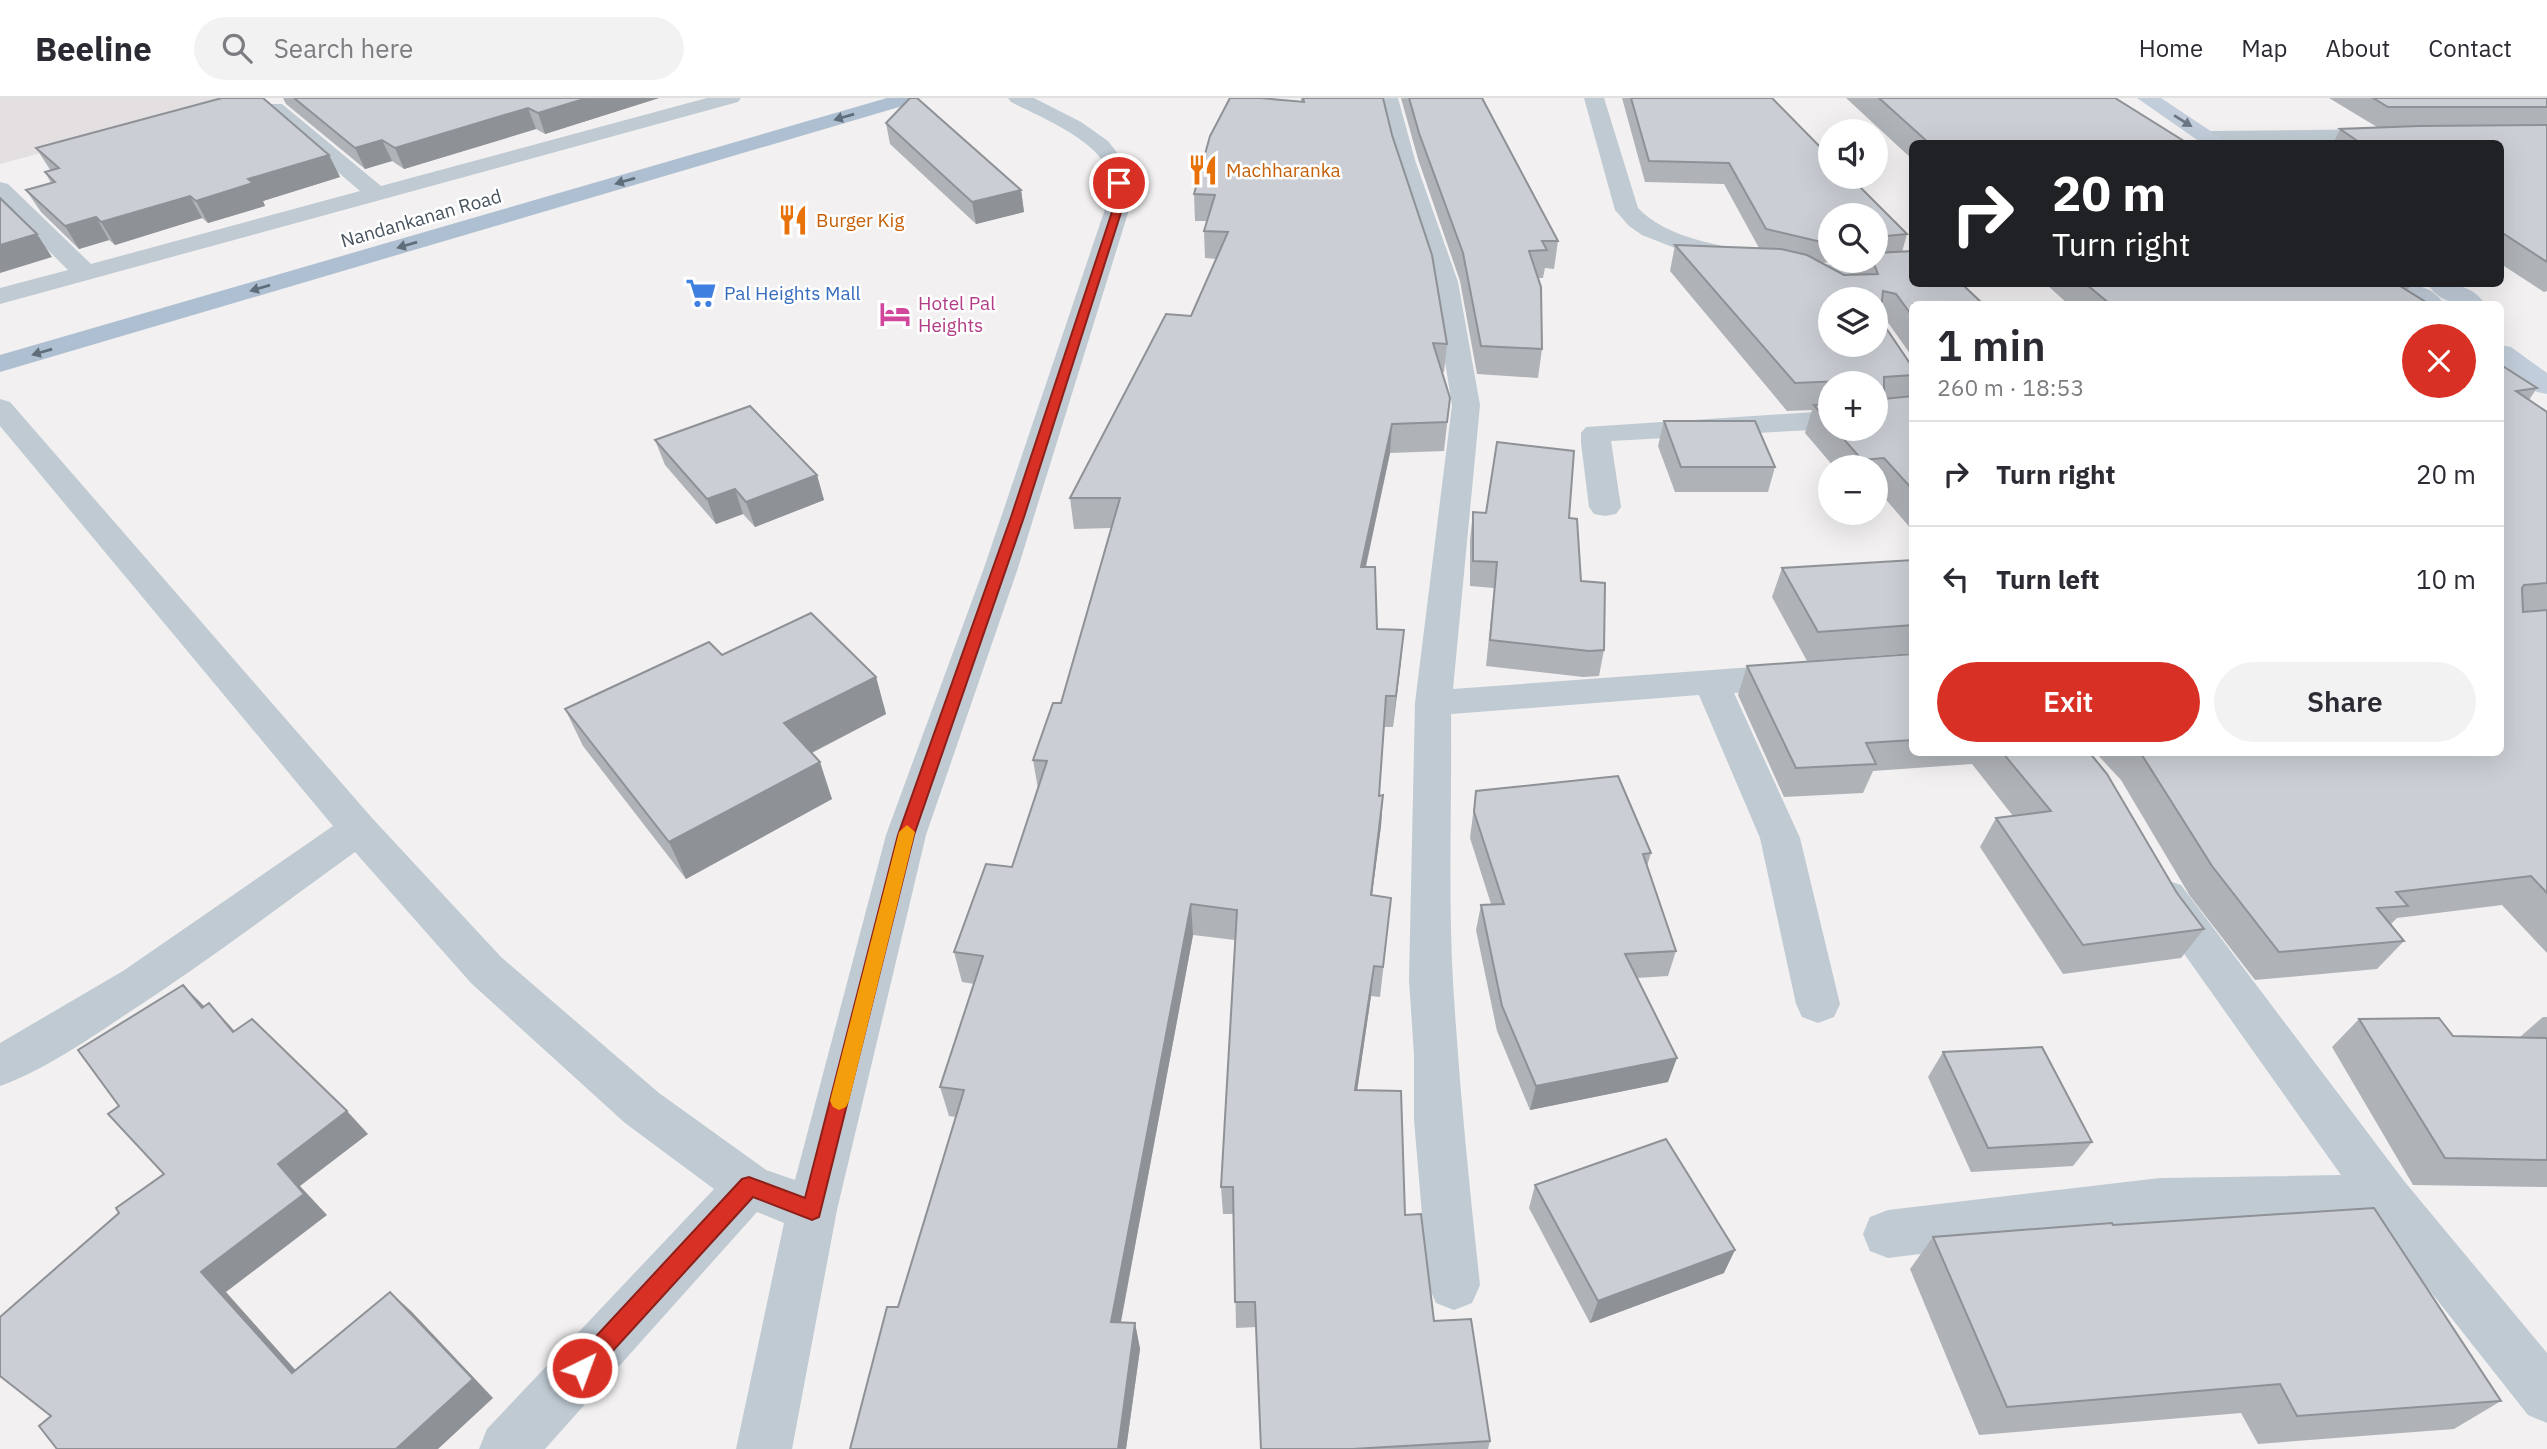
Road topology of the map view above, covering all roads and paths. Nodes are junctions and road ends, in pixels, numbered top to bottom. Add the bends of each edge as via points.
1 (731, 98) edge
2 (842, 98) edge
3 (909, 98) edge
4 (1018, 98) edge
5 (1388, 98) edge
6 (1594, 98) edge
7 (625, 103) dead end
8 (2139, 103) edge
9 (275, 108) edge
10 (654, 119) junction
11 (2405, 136) edge
12 (2181, 140) edge
13 (2213, 140) edge
14 (2253, 140) edge
15 (0, 189) edge
16 (375, 192) junction
17 (316, 260) junction
18 (1909, 266) edge
19 (85, 272) junction
20 (1810, 274) junction
21 (212, 278) dead end
22 (1834, 287) edge
23 (0, 296) edge
24 (2506, 351) edge
25 (2547, 355) edge
26 (0, 364) edge
27 (2547, 386) edge
28 (0, 408) edge
29 (1818, 421) edge
30 (1605, 507) dead end
31 (1832, 674) edge
32 (1710, 682) junction
33 (1433, 703) junction
34 (358, 829) junction
35 (2146, 862) edge
36 (1818, 1004) dead end
37 (0, 1066) edge
38 (749, 1186) junction
39 (2386, 1197) junction
40 (812, 1210) junction
41 (1888, 1234) dead end
42 (1454, 1286) dead end
43 (2547, 1396) edge
44 (507, 1449) edge
45 (764, 1449) edge

1 - 10 street
2 - 17 main road, Nandankanan Road
3 -> 17 main road, Nandankanan Road
4 - 40 street via 1099,145 1117,167 1120,200 1001,568 906,835
5 - 33 street via 1446,282 1466,405
6 - 20 street via 1627,210 1636,222 1665,237
7 - 10 street
8 - 12 street
8 -> 13 street
9 - 16 street
10 - 16 street
11 - 14 street
15 - 19 street
16 - 19 street
17 - 21 main road, Nandankanan Road
17 -> 26 main road
18 - 20 street
19 - 23 street
20 - 22 street
24 - 25 street
24 - 27 street
28 - 34 street
29 - 30 street via 1596,433 1595,456
31 - 32 street
32 - 33 street
32 - 36 street via 1780,838
33 - 42 street via 1431,981
34 - 37 street via 107,1004
34 - 38 street via 486,970 642,1108
35 - 39 street via 2173,909
38 - 40 street
38 - 44 street
39 - 41 street via 2160,1201
39 - 43 street
40 - 45 street

